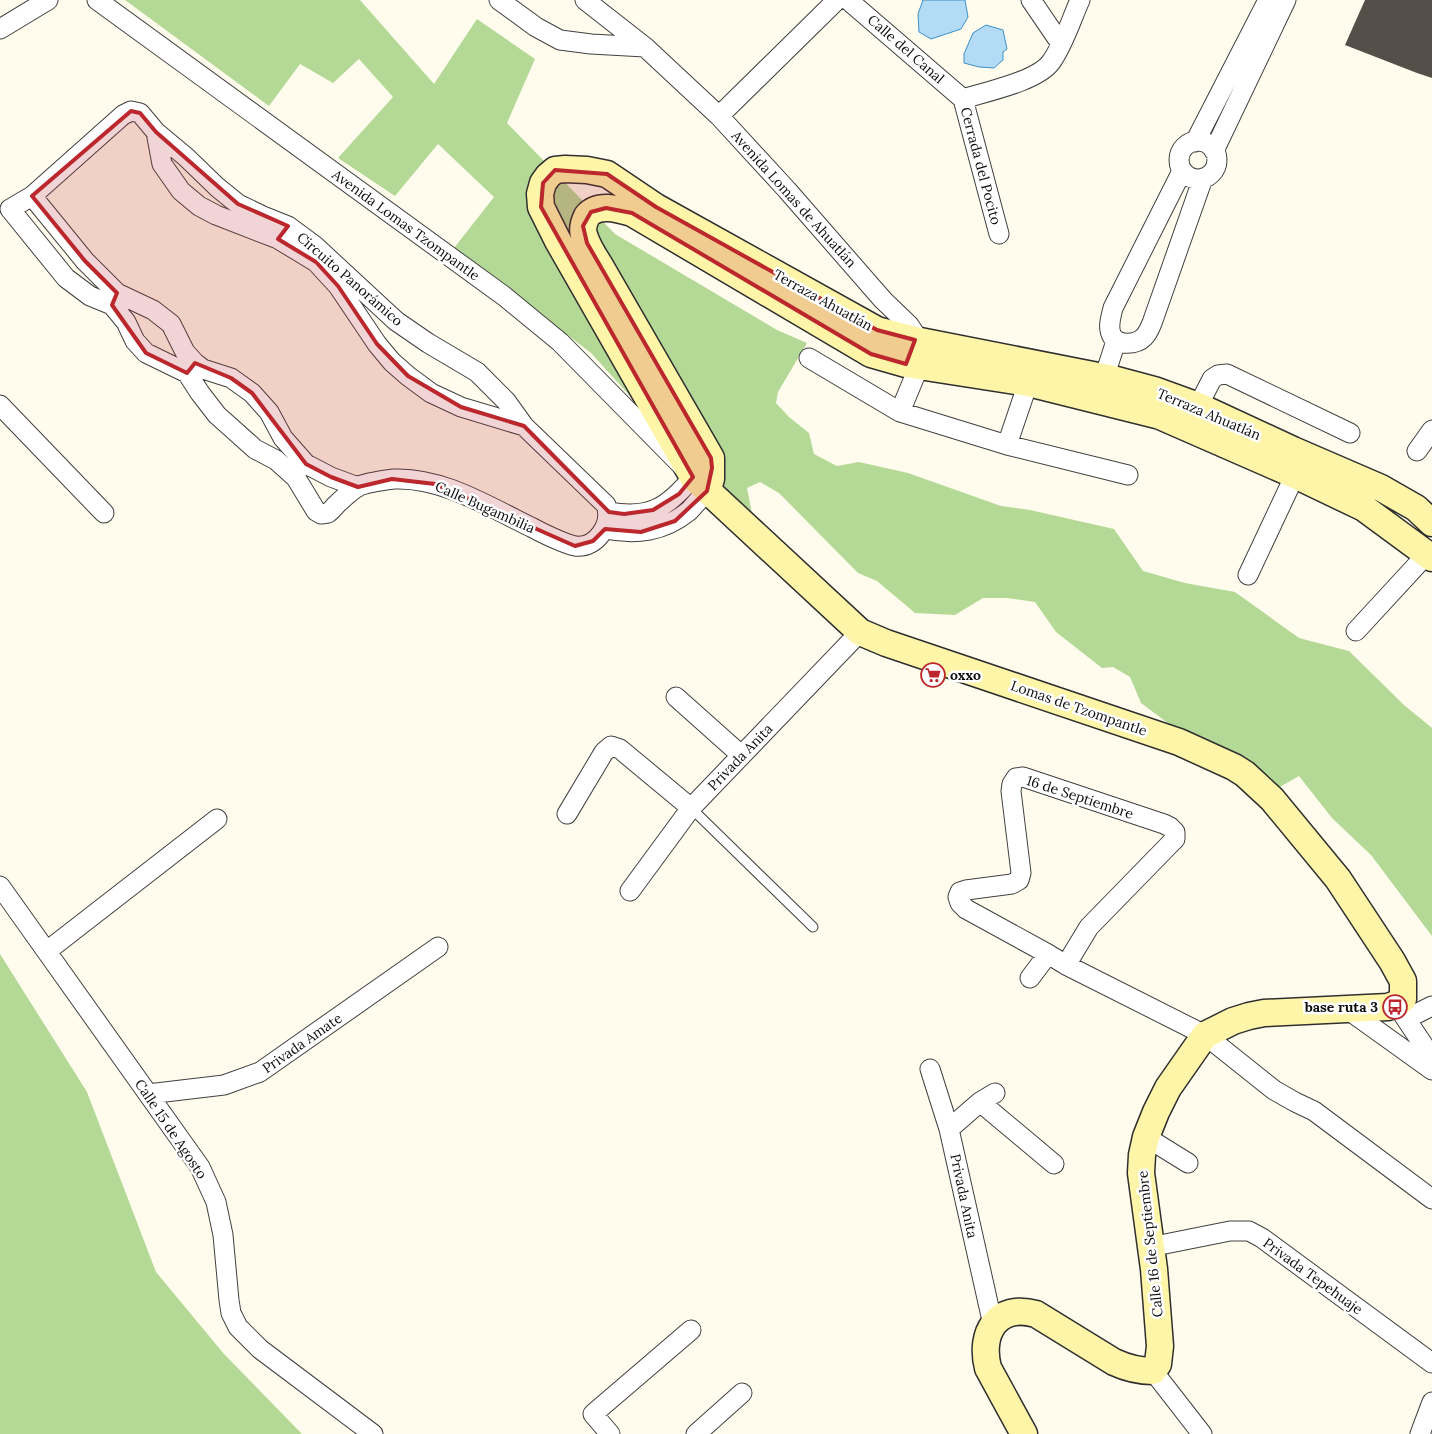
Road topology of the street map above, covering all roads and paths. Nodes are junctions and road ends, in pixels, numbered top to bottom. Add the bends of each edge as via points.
1 (48, 0) edge
2 (97, 0) edge
3 (499, 0) edge
4 (586, 0) edge
5 (837, 0) edge
6 (848, 0) edge
7 (1031, 0) edge
8 (1080, 0) edge
9 (1268, 0) edge
10 (1286, 0) edge
11 (0, 29) edge
12 (1061, 44) junction
13 (645, 47) junction
14 (963, 98) junction
15 (719, 116) junction
16 (156, 132) junction
17 (1195, 142) junction
18 (1214, 151) junction
19 (1182, 171) junction
20 (1203, 178) junction
21 (32, 196) junction
22 (5, 209) edge
23 (283, 233) junction
24 (999, 234) dead end
25 (115, 299) junction
26 (922, 341) junction
27 (1121, 342) junction
28 (808, 358) dead end
29 (913, 365) junction
30 (191, 368) junction
31 (1109, 378) junction
32 (1028, 383) junction
33 (0, 405) edge
34 (1198, 406) junction
35 (900, 412) junction
36 (524, 426) junction
37 (1432, 430) edge
38 (1350, 433) dead end
39 (1007, 445) junction
40 (1417, 451) dead end
41 (301, 471) junction
42 (1128, 475) dead end
43 (1295, 475) junction
44 (700, 484) junction
45 (358, 486) junction
46 (1381, 488) junction
47 (1364, 508) junction
48 (1428, 509) edge
49 (104, 513) dead end
50 (607, 521) junction
51 (1390, 526) junction
52 (1430, 556) edge
53 (1248, 574) dead end
54 (1356, 631) dead end
55 (860, 632) junction
56 (676, 697) dead end
57 (741, 755) junction
58 (691, 808) junction
59 (567, 814) dead end
60 (217, 818) dead end
61 (0, 886) edge
62 (630, 891) dead end
63 (813, 927) dead end
64 (438, 947) dead end
65 (47, 950) junction
66 (1048, 954) junction
67 (1066, 965) junction
68 (1030, 978) dead end
69 (1432, 1006) edge
70 (1402, 1007) junction
71 (1347, 1009) junction
72 (1205, 1035) junction
73 (1432, 1058) edge
74 (930, 1069) dead end
75 (1432, 1070) edge
76 (148, 1094) junction
77 (949, 1129) junction
78 (1146, 1137) junction
79 (1188, 1163) dead end
80 (1054, 1164) dead end
81 (1432, 1199) edge
82 (1150, 1247) junction
83 (993, 1325) junction
84 (690, 1330) dead end
85 (1432, 1363) edge
86 (1153, 1371) junction
87 (742, 1392) dead end
88 (1432, 1402) edge
89 (374, 1434) edge
90 (610, 1434) edge
91 (696, 1434) edge
92 (1024, 1434) edge
93 (1202, 1434) edge
94 (1420, 1434) edge

1 - 11 street
2 - 44 street, Avenida Lomas Tzompantle via 504,296 560,342
3 - 13 street via 560,40
4 - 13 street, Avenida Lomas de Ahuatlán
5 - 15 street
6 - 14 street, Calle del Canal
7 - 12 street
8 - 12 street
9 - 17 street
10 - 18 street
12 - 14 street via 1050,64 1038,73 1011,85
13 - 15 street, Avenida Lomas de Ahuatlán
14 - 24 street, Cerrada del Pocito
15 - 26 street, Avenida Lomas de Ahuatlán
16 - 21 street via 140,113 131,111 124,114
16 - 23 street, Circuito Panorámico via 238,204 262,216
16 - 23 street, Circuito Panorámico via 162,164 181,191 199,206 216,215
17 - 18 street via 1206,144
17 - 19 street via 1180,153
18 - 20 street via 1215,167
19 - 20 street via 1191,178
19 - 27 street via 1114,308 1110,323 1112,336
20 - 27 street via 1152,323 1138,341
21 - 22 street
21 - 25 street, Calle Bugambilia
22 - 25 street, Calle Bugambilia via 66,278 90,296
23 - 36 street, Circuito Panorámico via 316,246 396,321 477,372 506,401
23 - 36 street, Circuito Panorámico via 338,286 377,344 408,376 432,393 461,407
25 - 30 street, Calle Bugambilia via 135,341 146,353
25 - 30 street, Calle Bugambilia via 153,310 171,324
26 - 29 street
26 - 31 street, Terraza Ahuatlán
26 - 44 street, Terraza Ahuatlán via 877,330 656,207 607,174 576,169 555,170 543,183 541,207
27 - 31 street
28 - 35 street
29 - 32 street, Terraza Ahuatlán
29 - 35 street
29 - 44 street, Terraza Ahuatlán via 871,354 632,213 606,208 591,212 583,226 587,243 711,458 711,473
30 - 41 street, Calle Bugambilia via 200,393 217,415 255,448
30 - 41 street, Calle Bugambilia via 231,378 252,393 269,412
31 - 34 street, Terraza Ahuatlán
32 - 39 street
32 - 43 street, Terraza Ahuatlán via 1160,416
33 - 49 street
34 - 38 street via 1212,379 1227,374
34 - 46 street, Terraza Ahuatlán
35 - 39 street
36 - 50 street, Circuito Panorámico via 606,505
37 - 40 street
39 - 42 street
41 - 45 street, Calle Bugambilia
41 - 45 street, Calle Bugambilia via 316,511 321,514 328,513
43 - 47 street, Terraza Ahuatlán
43 - 53 street
44 - 50 street via 690,510 658,528 623,533
44 - 55 street, Lomas de Tzompantle
45 - 50 street, Calle Bugambilia via 392,480 434,484 575,546 599,537
46 - 47 street via 1368,499
46 - 48 street, Terraza Ahuatlán
47 - 51 street, Terraza Ahuatlán
48 - 51 street
51 - 52 street, Terraza Ahuatlán
52 - 54 street
55 - 57 street, Privada Anita
55 - 70 street, Lomas de Tzompantle via 1179,742 1245,774 1272,799 1338,879 1403,981
56 - 57 street
57 - 58 street, Privada Anita
58 - 59 street via 620,749 611,746 604,752
58 - 62 street, Privada Anita
58 - 63 lane
60 - 65 street
61 - 65 street, Calle 15 de Agosto
64 - 76 street, Privada Amate via 260,1072 224,1085
65 - 76 street, Calle 15 de Agosto
66 - 67 street, 16 de Septiembre
66 - 67 street, 16 de Septiembre via 966,910 958,897 966,890 1012,884 1019,880 1021,873 1011,791 1016,778 1023,777 1164,824 1175,832 1175,839 1089,927
66 - 68 street
67 - 72 street, 16 de Septiembre
69 - 70 street
70 - 71 street, Calle 16 de Septiembre
70 - 73 street
71 - 72 street, Calle 16 de Septiembre via 1264,1013 1233,1021
71 - 75 street
72 - 78 street, Calle 16 de Septiembre via 1168,1088
72 - 81 street, 16 de Septiembre via 1274,1090 1314,1111
74 - 77 street, Privada Anita
76 - 89 street, Calle 15 de Agosto via 200,1167 216,1202 231,1313 238,1327 260,1349
77 - 80 street via 988,1097
77 - 83 street, Privada Anita
78 - 79 street
78 - 82 street, Calle 16 de Septiembre via 1141,1173
82 - 85 street, Privada Tepehuaje via 1230,1231 1249,1231
82 - 86 street, Calle 16 de Septiembre via 1160,1346 1158,1364
83 - 86 street via 1013,1312 1030,1312 1114,1362 1127,1368
83 - 92 street via 985,1345 988,1368
84 - 90 street via 593,1414
86 - 93 street
87 - 91 street
88 - 94 street

